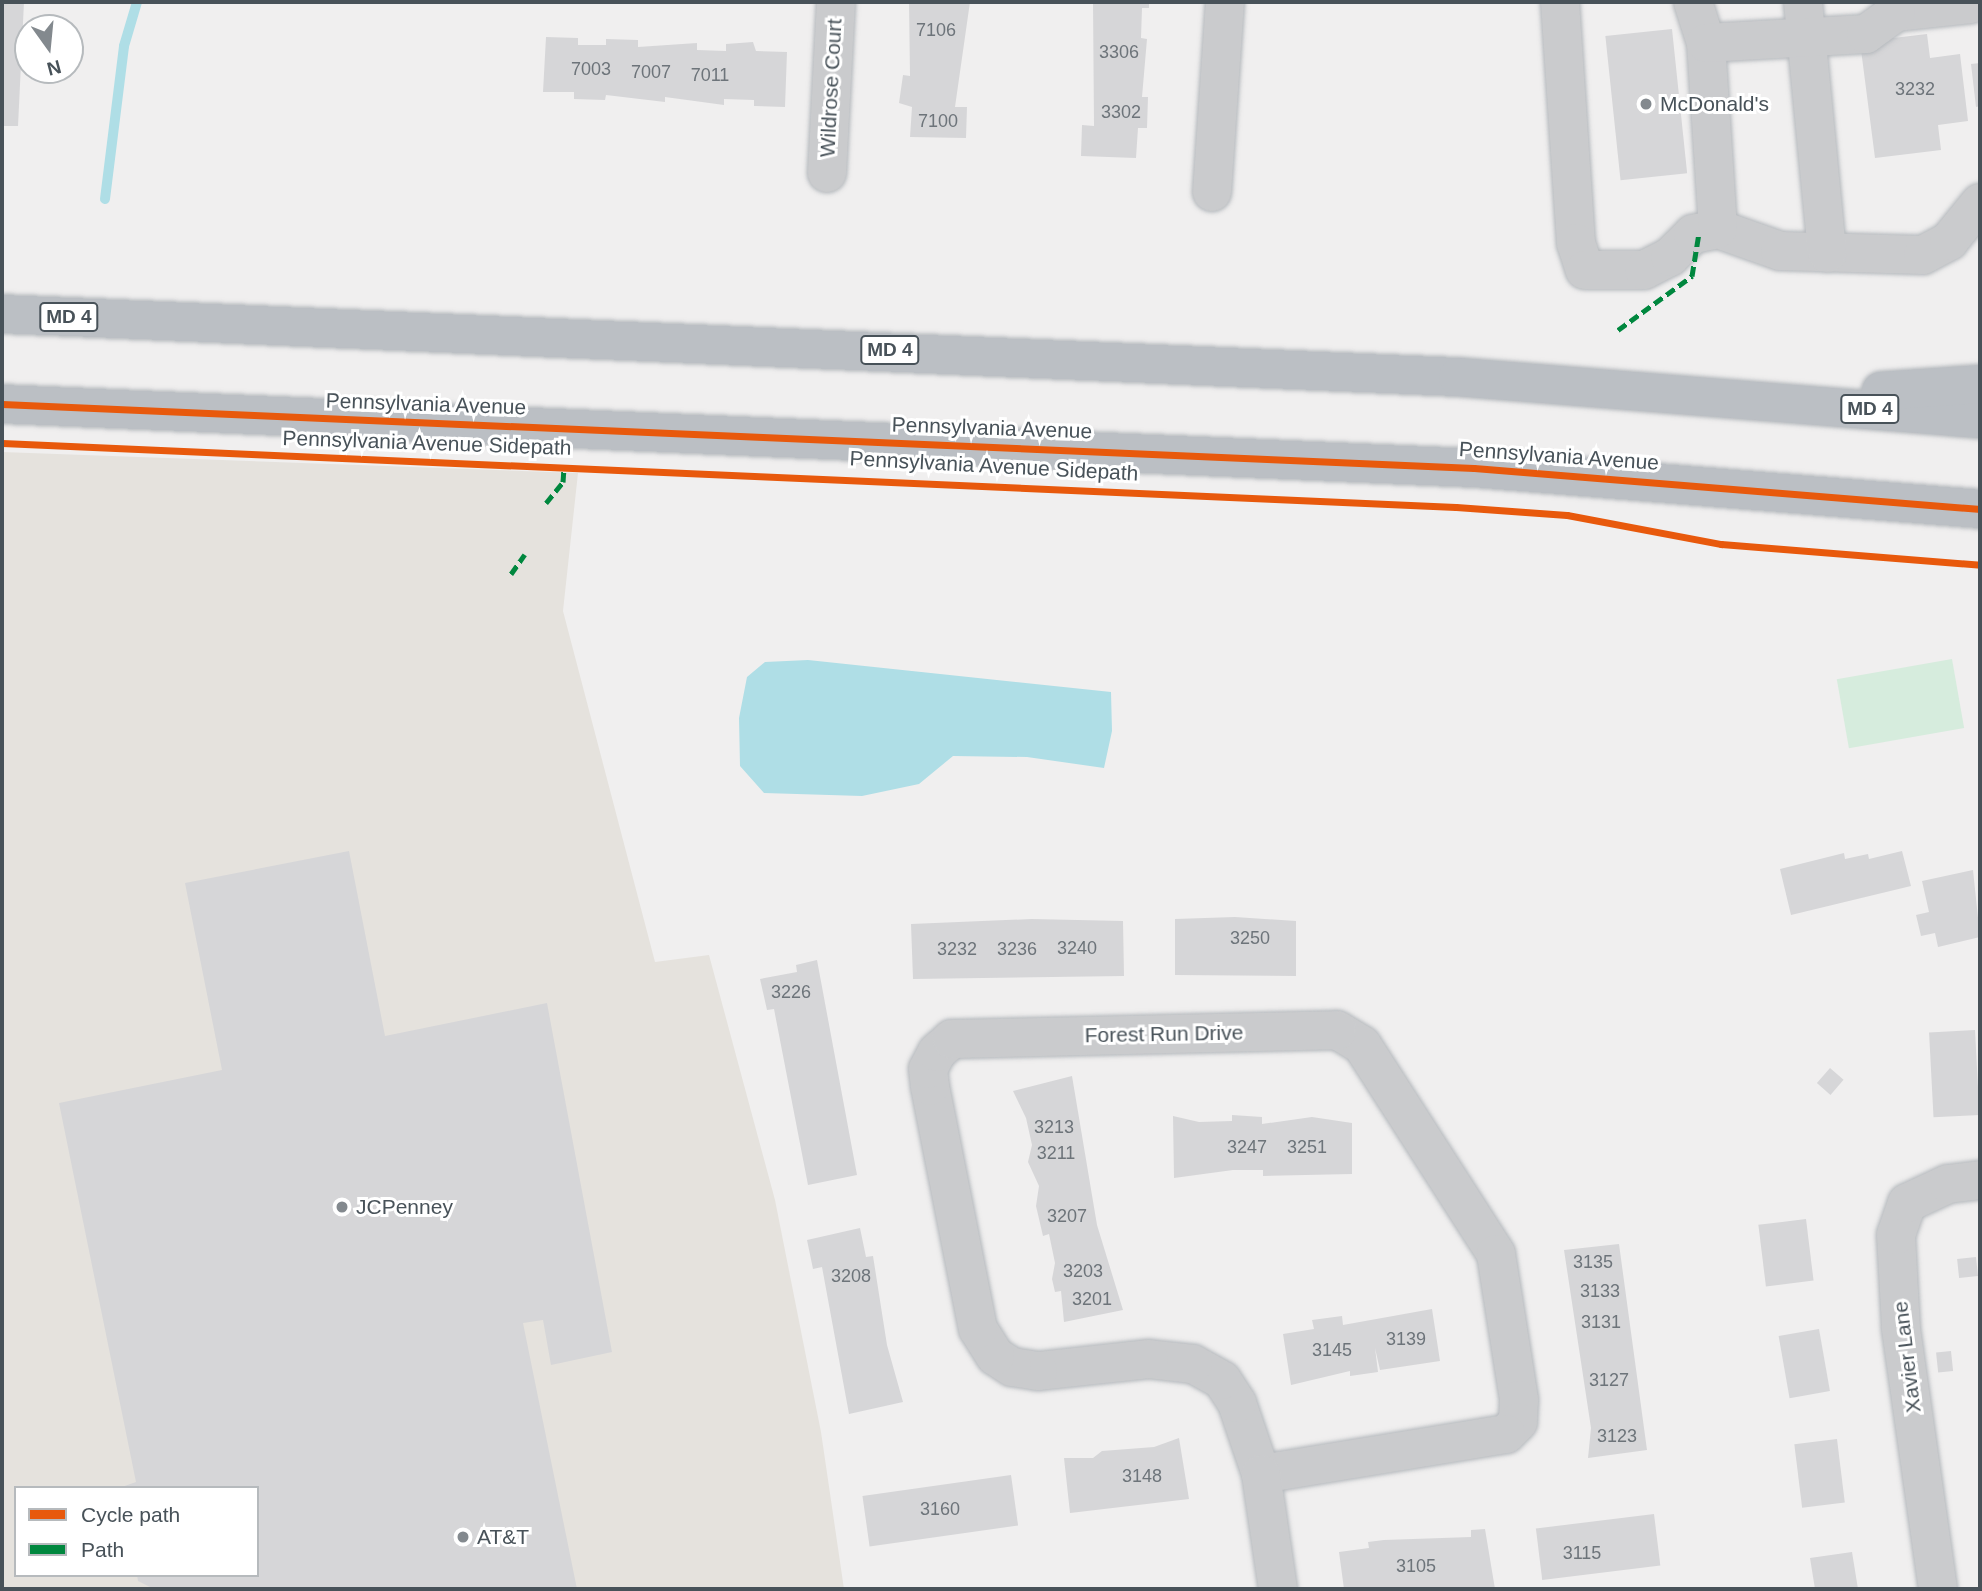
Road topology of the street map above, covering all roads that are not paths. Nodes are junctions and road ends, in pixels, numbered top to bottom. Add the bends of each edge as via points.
1 (836, 2) edge
2 (1225, 2) edge
3 (1560, 2) edge
4 (1693, 2) edge
5 (1895, 7) edge
6 (1974, 7) edge
7 (1805, 19) edge
8 (1706, 43) junction
9 (827, 173) dead end
10 (1212, 192) dead end
11 (1980, 203) edge
12 (1718, 229) junction
13 (1827, 253) junction
14 (2, 314) edge
15 (1980, 384) edge
16 (1759, 398) junction
17 (2, 404) edge
18 (1980, 419) edge
19 (1980, 509) edge
20 (1980, 1180) edge
21 (1261, 1474) junction
22 (1278, 1589) edge
23 (1938, 1589) edge

1 - 9 street, Wildrose Court
2 - 10 street
3 - 12 street via 1576,243 1585,270 1644,270 1670,257 1693,234
4 - 8 street
5 - 6 street
5 - 7 street via 1866,34
7 - 8 street
7 - 13 street
8 - 12 street
11 - 13 street via 1949,241 1923,255
12 - 13 street via 1780,251
14 - 16 highway, MD 4 via 1336,370
15 - 16 highway
16 - 18 highway, MD 4
17 - 19 highway, Pennsylvania Avenue via 1474,468
20 - 23 street, Xavier Lane via 1948,1184 1907,1203 1896,1236 1901,1328
21 - 21 street, Forest Run Drive via 1237,1403 1222,1380 1193,1364 1149,1359 1038,1371 1012,1367 995,1356 978,1329 930,1086 928,1069 952,1039 1337,1030 1362,1045 1496,1254 1518,1422 1494,1439
21 - 22 street, Forest Run Drive

